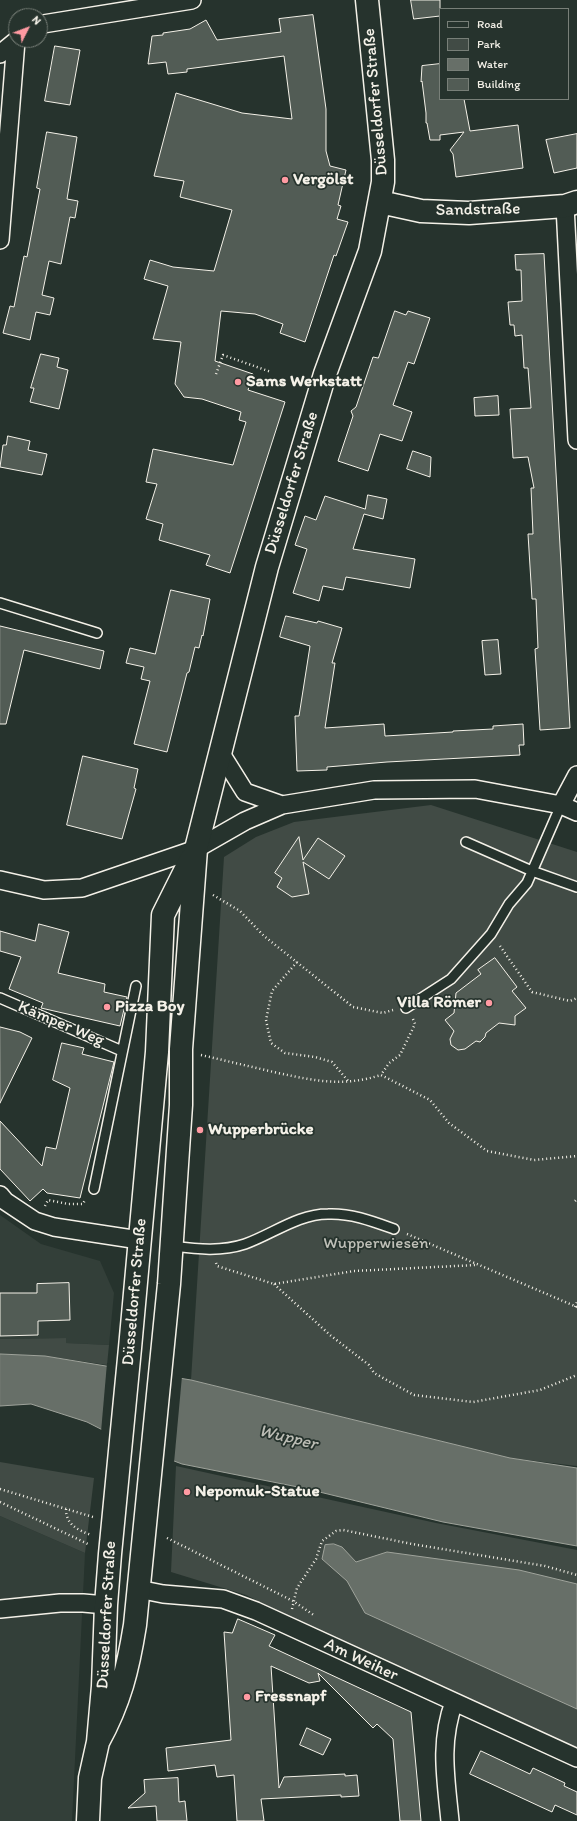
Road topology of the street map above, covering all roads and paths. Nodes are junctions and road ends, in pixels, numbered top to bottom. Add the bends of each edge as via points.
1 (192, 0) edge
2 (367, 0) edge
3 (48, 23) edge
4 (8, 47) edge
5 (16, 48) edge
6 (0, 54) edge
7 (380, 202) junction
8 (571, 204) edge
9 (0, 240) edge
10 (271, 372) dead end
11 (216, 374) dead end
12 (577, 440) edge
13 (0, 603) edge
14 (96, 633) dead end
15 (220, 752) junction
16 (577, 775) edge
17 (282, 805) junction
18 (561, 805) junction
19 (577, 812) edge
20 (466, 842) dead end
21 (196, 849) junction
22 (532, 871) junction
23 (0, 880) edge
24 (193, 884) junction
25 (577, 887) edge
26 (491, 934) junction
27 (297, 962) junction
28 (136, 986) dead end
29 (0, 998) edge
30 (577, 998) edge
31 (406, 1008) junction
32 (181, 1049) junction
33 (122, 1051) junction
34 (380, 1075) junction
35 (349, 1082) junction
36 (577, 1156) edge
37 (94, 1189) joint
38 (0, 1195) edge
39 (35, 1221) junction
40 (394, 1229) joint
41 (139, 1240) junction
42 (172, 1246) junction
43 (214, 1250) junction
44 (476, 1265) junction
45 (274, 1284) junction
46 (577, 1302) edge
47 (576, 1307) edge
48 (577, 1375) edge
49 (0, 1490) edge
50 (0, 1502) edge
51 (66, 1509) junction
52 (93, 1517) dead end
53 (93, 1535) dead end
54 (167, 1538) dead end
55 (110, 1554) junction
56 (577, 1575) edge
57 (138, 1589) junction
58 (106, 1605) junction
59 (0, 1609) edge
60 (454, 1702) junction
61 (98, 1742) junction
62 (577, 1758) edge
63 (88, 1821) edge
64 (450, 1821) edge

1 - 3 street
2 - 7 main road, Düsseldorfer Straße via 383,160
4 - 6 street
5 - 9 street
7 - 8 main road, Sandstraße via 421,211 470,213
7 - 15 main road, Düsseldorfer Straße via 370,251 325,374 267,567
8 - 12 street
10 - 11 path via 222,355
13 - 14 lane
15 - 17 street via 244,792
15 - 21 main road, Düsseldorfer Straße
16 - 18 street
17 - 18 street via 374,790 475,789
17 - 21 street via 244,821
18 - 19 street
18 - 22 lane
20 - 22 lane
21 - 23 street via 82,888 44,890
21 - 24 main road, Düsseldorfer Straße
21 - 41 main road, Düsseldorfer Straße via 163,915 157,1052
22 - 25 lane
22 - 26 lane
24 - 27 path via 240,911 264,936
24 - 32 main road, Düsseldorfer Straße
26 - 30 path via 532,992 570,1001
26 - 31 lane via 451,979
27 - 31 path via 353,1007 383,1013 400,1007
27 - 35 path via 272,991 266,1020 271,1042 285,1053 332,1062
28 - 33 lane
29 - 33 lane, Kämper Weg
31 - 34 path via 415,1024 400,1055 388,1064
32 - 35 path via 243,1066 324,1082
32 - 42 main road, Düsseldorfer Straße via 181,1105
33 - 37 lane
34 - 35 path
34 - 36 path via 430,1100 449,1123 487,1151 534,1160
37 - 39 path via 83,1204 48,1200
38 - 39 street
39 - 41 street via 54,1227
40 - 43 lane via 357,1216 328,1214 287,1224 245,1244
40 - 44 path
41 - 42 main road
41 - 55 main road, Düsseldorfer Straße
42 - 43 lane
42 - 57 main road, Düsseldorfer Straße
43 - 45 path via 217,1266
44 - 45 path via 354,1271
44 - 47 path
45 - 48 path via 330,1335 369,1365 374,1373 414,1395 473,1402 540,1390
46 - 47 path
49 - 51 path
50 - 55 path
51 - 52 path
51 - 53 path via 66,1517 77,1530
54 - 56 path via 293,1601 297,1588 316,1559 322,1541 336,1531 343,1530 545,1566
55 - 58 main road, Düsseldorfer Straße
57 - 60 street, Am Weiher via 163,1594 223,1599 256,1611
57 - 61 main road, Düsseldorfer Straße via 128,1667 110,1722
58 - 59 street via 60,1603
58 - 61 main road, Düsseldorfer Straße via 104,1686
60 - 62 street, Am Weiher
60 - 64 street via 447,1721 444,1756
61 - 63 main road, Düsseldorfer Straße via 90,1778

